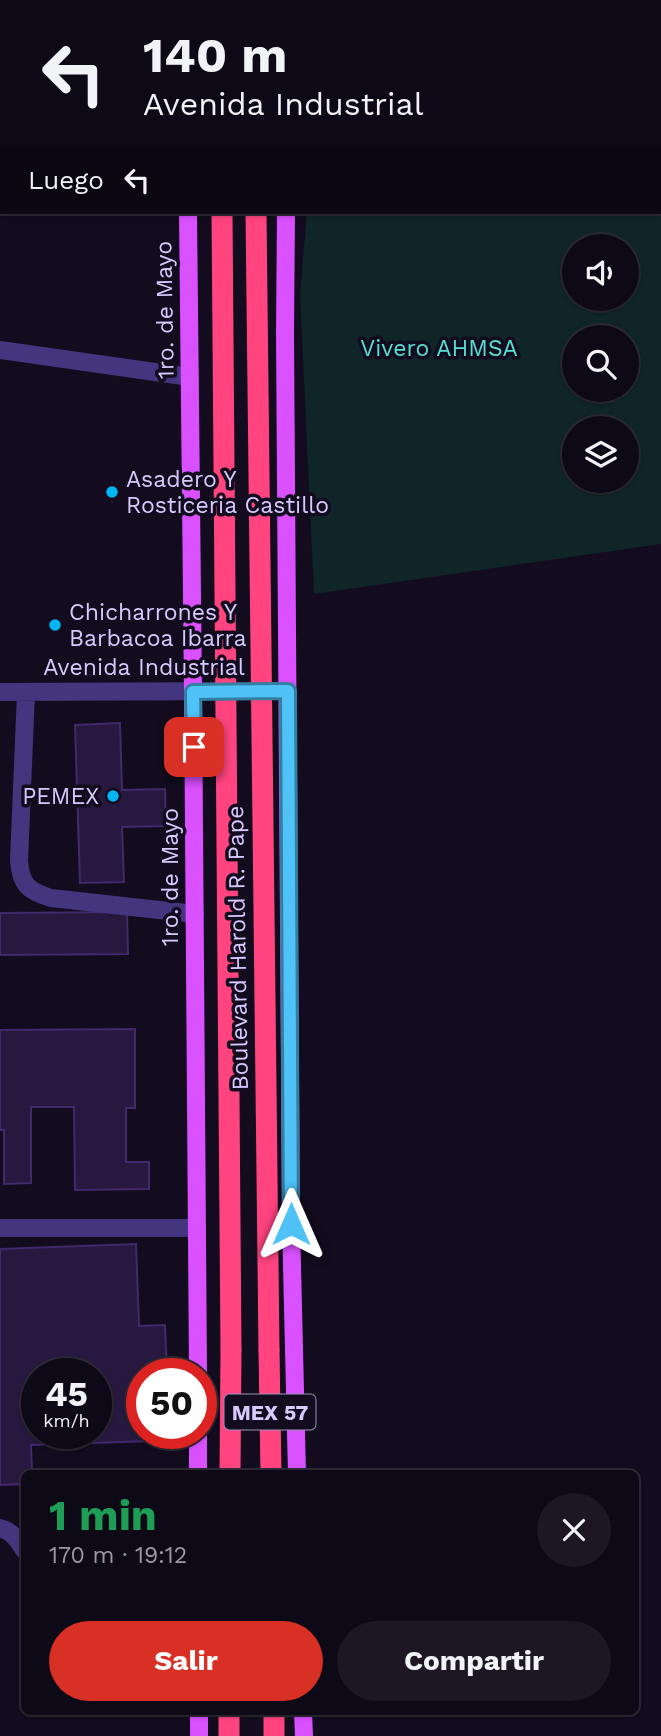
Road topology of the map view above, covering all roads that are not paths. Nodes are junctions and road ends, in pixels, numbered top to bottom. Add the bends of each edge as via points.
1 (188, 214) edge
2 (222, 214) edge
3 (256, 214) edge
4 (286, 214) edge
5 (0, 350) edge
6 (190, 377) junction
7 (288, 691) junction
8 (0, 692) edge
9 (193, 692) junction
10 (26, 693) junction
11 (195, 914) junction
12 (0, 1228) edge
13 (197, 1228) junction
14 (198, 1358) edge
15 (198, 1449) edge
16 (198, 1470) edge
17 (230, 1470) edge
18 (271, 1470) edge
19 (298, 1470) edge
20 (0, 1528) edge
21 (21, 1544) edge
22 (229, 1715) edge
23 (274, 1715) edge
24 (303, 1715) edge
25 (229, 1736) edge
26 (274, 1736) edge
27 (304, 1736) edge

1 - 6 main road, 1ro. de Mayo
2 - 17 highway, Boulevard Harold R. Pape / MEX 57, bridge
3 - 18 highway, Boulevard Harold R. Pape / MEX 57, bridge
4 - 7 main road
5 - 6 street
6 - 9 main road, 1ro. de Mayo
7 - 9 street, Avenida Industrial
7 - 19 main road via 291,1224
8 - 10 street, Avenida Industrial
9 - 10 street, Avenida Industrial
9 - 11 main road, 1ro. de Mayo
10 - 11 street via 19,861 26,887 51,898
11 - 13 main road, 1ro. de Mayo
12 - 13 street
13 - 14 main road, 1ro. de Mayo
15 - 16 main road
20 - 21 street
22 - 25 highway
23 - 26 highway
24 - 27 main road

